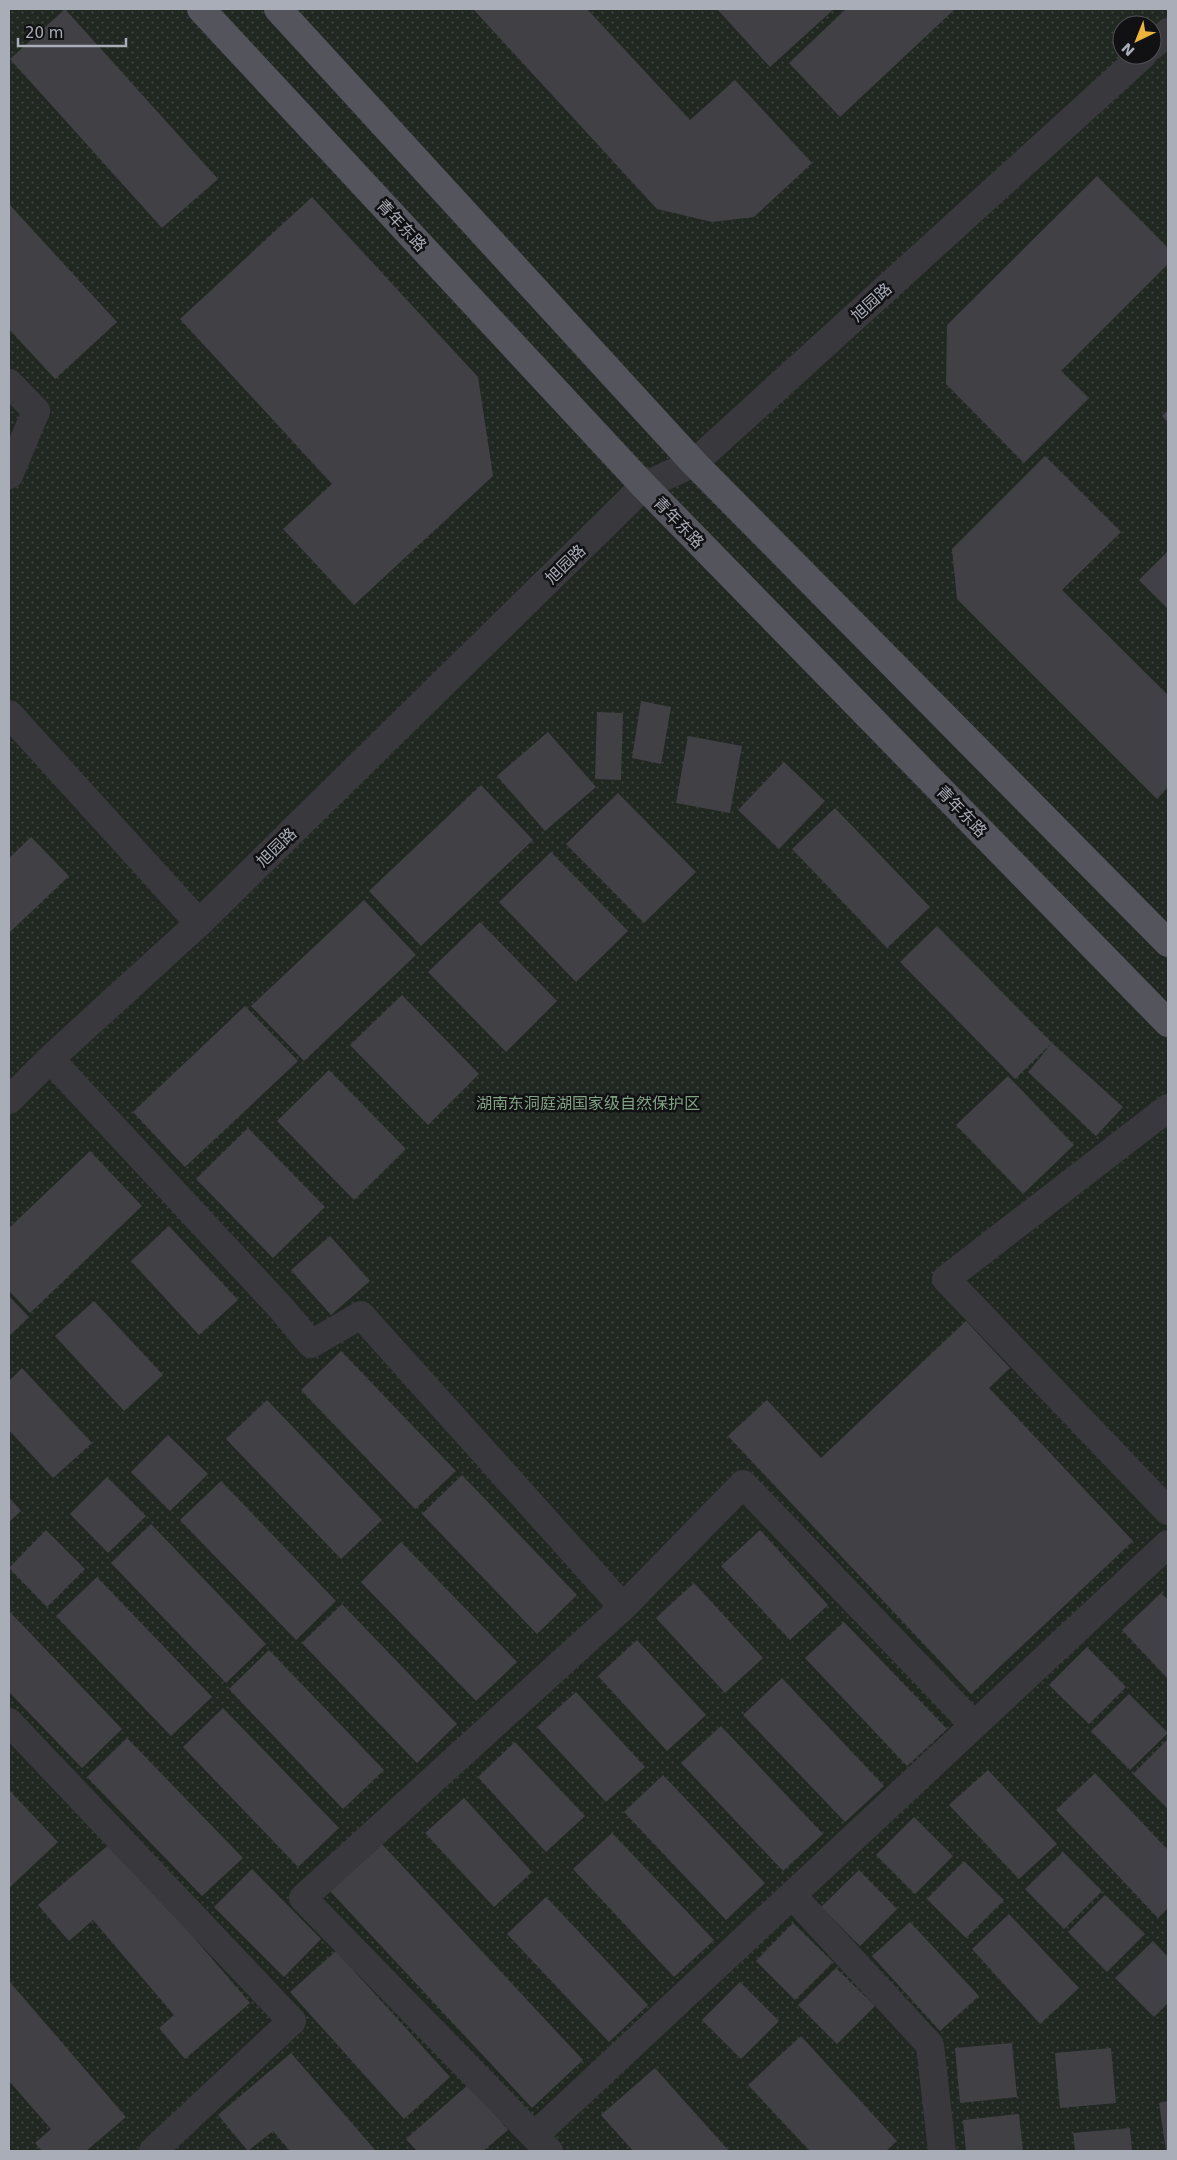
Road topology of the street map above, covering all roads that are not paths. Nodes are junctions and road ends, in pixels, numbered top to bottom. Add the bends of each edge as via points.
1 (201, 9) edge
2 (278, 9) edge
3 (1131, 65) edge
4 (9, 383) edge
5 (694, 463) junction
6 (9, 475) edge
7 (644, 486) junction
8 (9, 714) edge
9 (199, 922) junction
10 (1168, 943) edge
11 (1168, 1023) edge
12 (50, 1059) junction
13 (9, 1100) edge
14 (1168, 1108) edge
15 (1168, 1510) edge
16 (1164, 1555) edge
17 (623, 1607) junction
18 (9, 1722) edge
19 (974, 1725) junction
20 (792, 1895) junction
21 (541, 2144) edge
22 (153, 2151) edge
23 (942, 2151) edge

1 - 7 main road, 青年东路
2 - 5 main road
3 - 5 street, 旭园路
4 - 6 street via 36,411
5 - 7 street, 旭园路
5 - 10 main road
7 - 9 street, 旭园路
7 - 11 main road, 青年东路
8 - 9 street
9 - 12 street, 旭园路
12 - 13 street, 旭园路
12 - 17 street via 311,1344 361,1315
14 - 15 street via 946,1279
16 - 19 street
17 - 19 street via 743,1484
17 - 21 street via 303,1898
18 - 22 street via 292,2021
19 - 20 street
20 - 21 street
20 - 23 street via 930,2045

